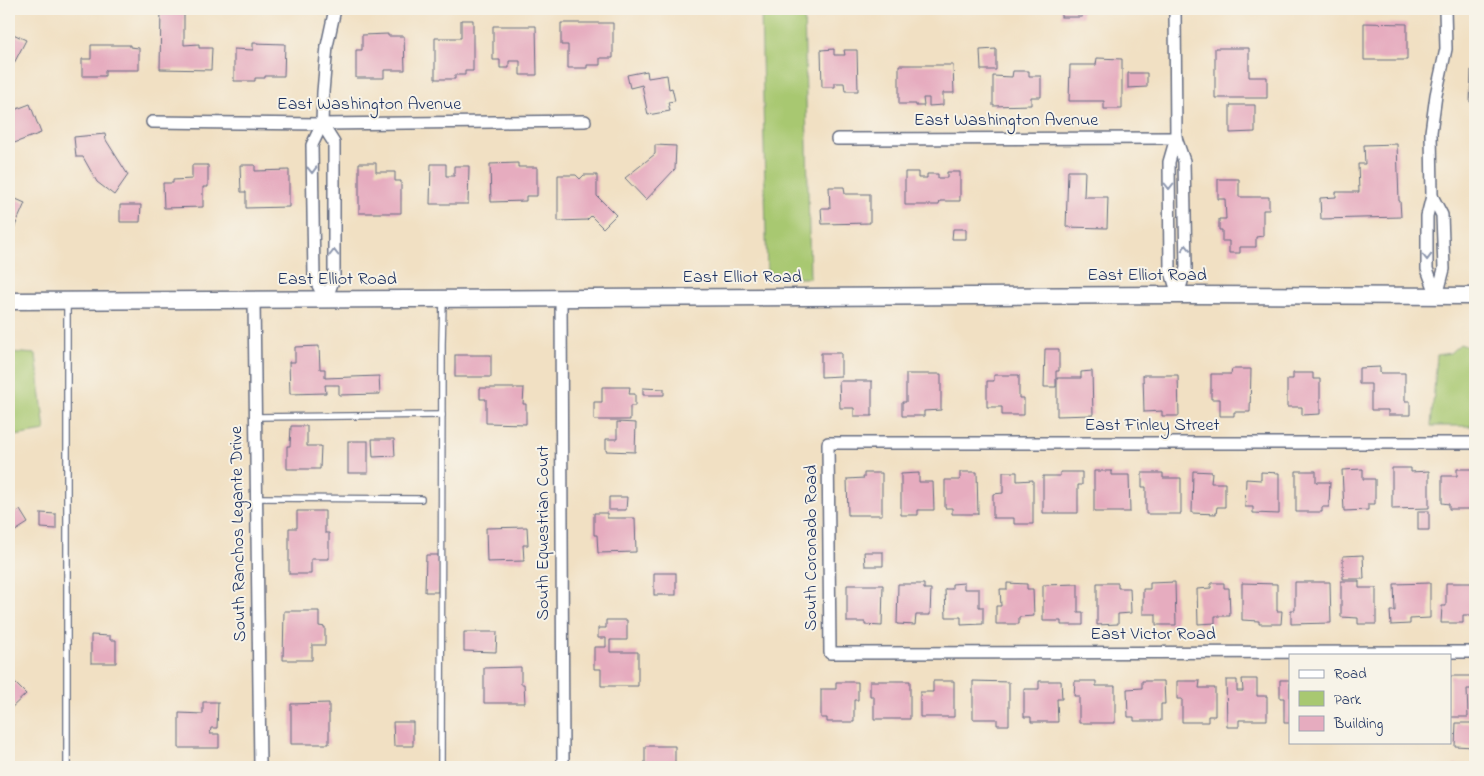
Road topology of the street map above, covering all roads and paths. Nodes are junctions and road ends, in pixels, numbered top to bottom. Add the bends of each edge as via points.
1 (335, 9) edge
2 (1175, 9) edge
3 (1445, 9) edge
4 (585, 121) dead end
5 (152, 122) dead end
6 (322, 124) junction
7 (1176, 138) junction
8 (837, 139) dead end
9 (1432, 196) junction
10 (1178, 295) junction
11 (1437, 296) junction
12 (1475, 296) edge
13 (443, 299) junction
14 (561, 299) junction
15 (254, 300) junction
16 (326, 300) junction
17 (9, 301) edge
18 (67, 301) junction
19 (442, 415) junction
20 (256, 418) junction
21 (828, 443) joint
22 (1475, 444) edge
23 (256, 498) junction
24 (421, 500) dead end
25 (1475, 652) edge
26 (830, 653) joint
27 (68, 767) edge
28 (260, 767) edge
29 (441, 767) edge
30 (563, 767) edge

1 - 6 street via 327,46
2 - 7 street
3 - 9 street via 1446,49 1431,132
4 - 6 street, East Washington Avenue
5 - 6 street, East Washington Avenue
16 -> 6 street via 334,278 334,143
6 -> 16 street via 312,145 314,278
7 - 8 street, East Washington Avenue
7 -> 10 street via 1169,162 1170,268
10 -> 7 street via 1186,268 1184,161
9 -> 11 street via 1427,216 1427,269
9 - 11 street via 1442,215 1444,269
10 - 11 main road, East Elliot Road
10 - 14 main road, East Elliot Road
11 - 12 main road, East Elliot Road
13 - 14 main road, East Elliot Road
13 - 16 main road, East Elliot Road
13 - 19 lane
14 - 30 street, South Equestrian Court
15 - 16 main road, East Elliot Road
15 - 18 main road, East Elliot Road
15 - 20 street, South Ranchos Legante Drive
17 - 18 main road, East Elliot Road
18 - 27 lane
19 - 20 lane
19 - 29 lane
20 - 23 street, South Ranchos Legante Drive
21 - 22 street, East Finley Street
21 - 26 street, South Coronado Road
23 - 24 lane
23 - 28 street, South Ranchos Legante Drive
25 - 26 street, East Victor Road

